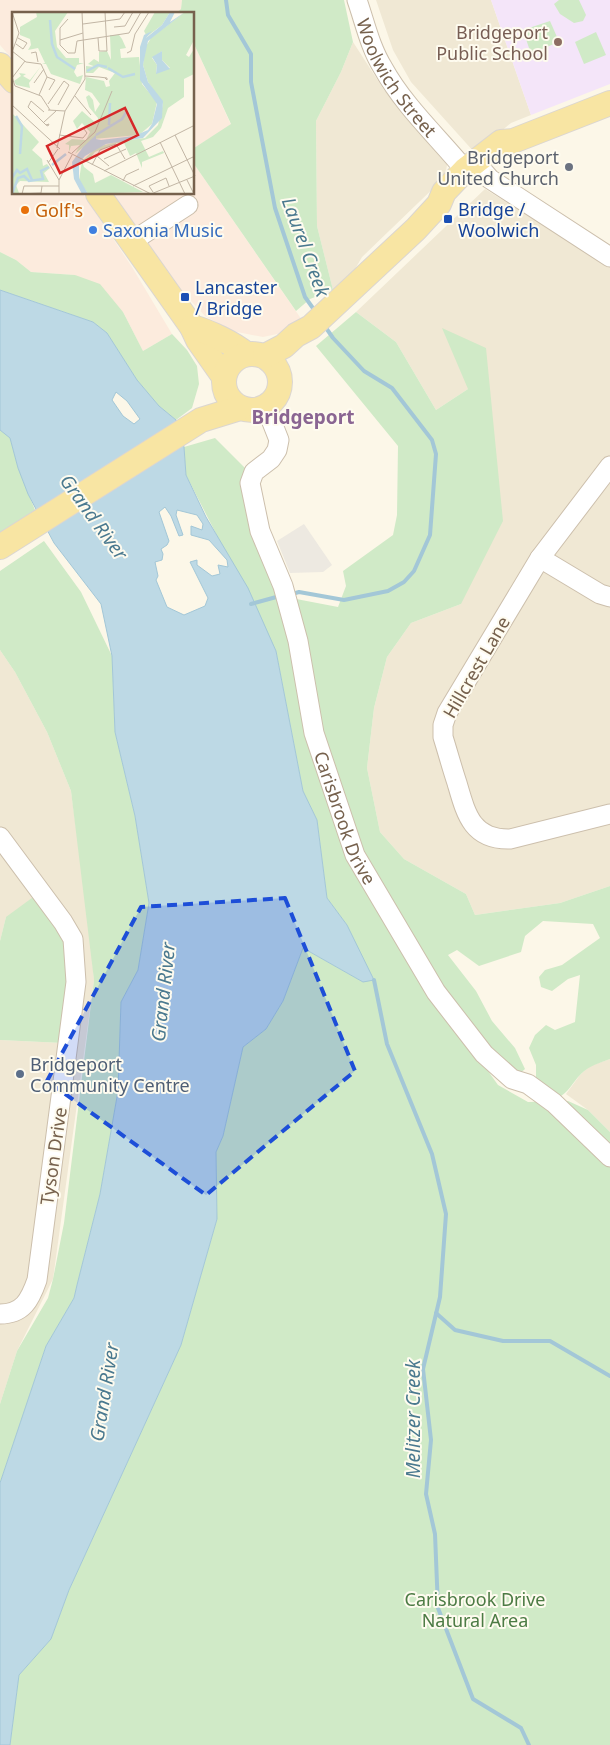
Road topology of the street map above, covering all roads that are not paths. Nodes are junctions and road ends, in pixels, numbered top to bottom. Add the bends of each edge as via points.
1 (357, 0) edge
2 (0, 65) edge
3 (12, 79) edge
4 (610, 103) edge
5 (474, 171) junction
6 (99, 195) edge
7 (188, 205) dead end
8 (131, 242) junction
9 (610, 257) edge
10 (192, 326) junction
11 (311, 328) junction
12 (255, 355) junction
13 (281, 378) junction
14 (224, 381) junction
15 (266, 407) junction
16 (240, 408) junction
17 (194, 425) junction
18 (610, 466) edge
19 (0, 547) edge
20 (540, 558) junction
21 (610, 597) edge
22 (610, 798) edge
23 (603, 816) edge
24 (0, 838) edge
25 (610, 1157) edge
26 (9, 1313) edge

1 - 5 street, Woolwich Street via 383,70 398,91
2 - 3 main road
4 - 5 main road via 513,141 501,142
5 - 9 street, Woolwich Street
5 - 11 main road via 452,200 439,204 416,230
6 - 8 main road
7 - 8 street
8 - 10 main road
10 - 12 main road
10 - 14 main road
11 - 12 main road via 284,346
11 - 13 main road
12 - 13 main road via 275,365
12 - 14 main road via 234,360
13 - 15 main road via 277,395
14 - 16 main road via 229,399
14 - 17 main road
15 - 16 main road
15 - 25 street, Carisbrook Drive via 280,440 274,454 254,472 250,483 260,531 285,594 298,641 314,733 360,863 436,992 484,1054 512,1079 528,1084 554,1103
16 - 17 main road
17 - 19 main road
18 - 20 street, Hillcrest Lane
20 - 21 street
20 - 23 street, Hillcrest Lane via 447,714 443,737 466,815 486,835 510,839
22 - 23 street, Hillcrest Lane
24 - 26 street, Tyson Drive via 73,939 76,982 36,1280 30,1300

